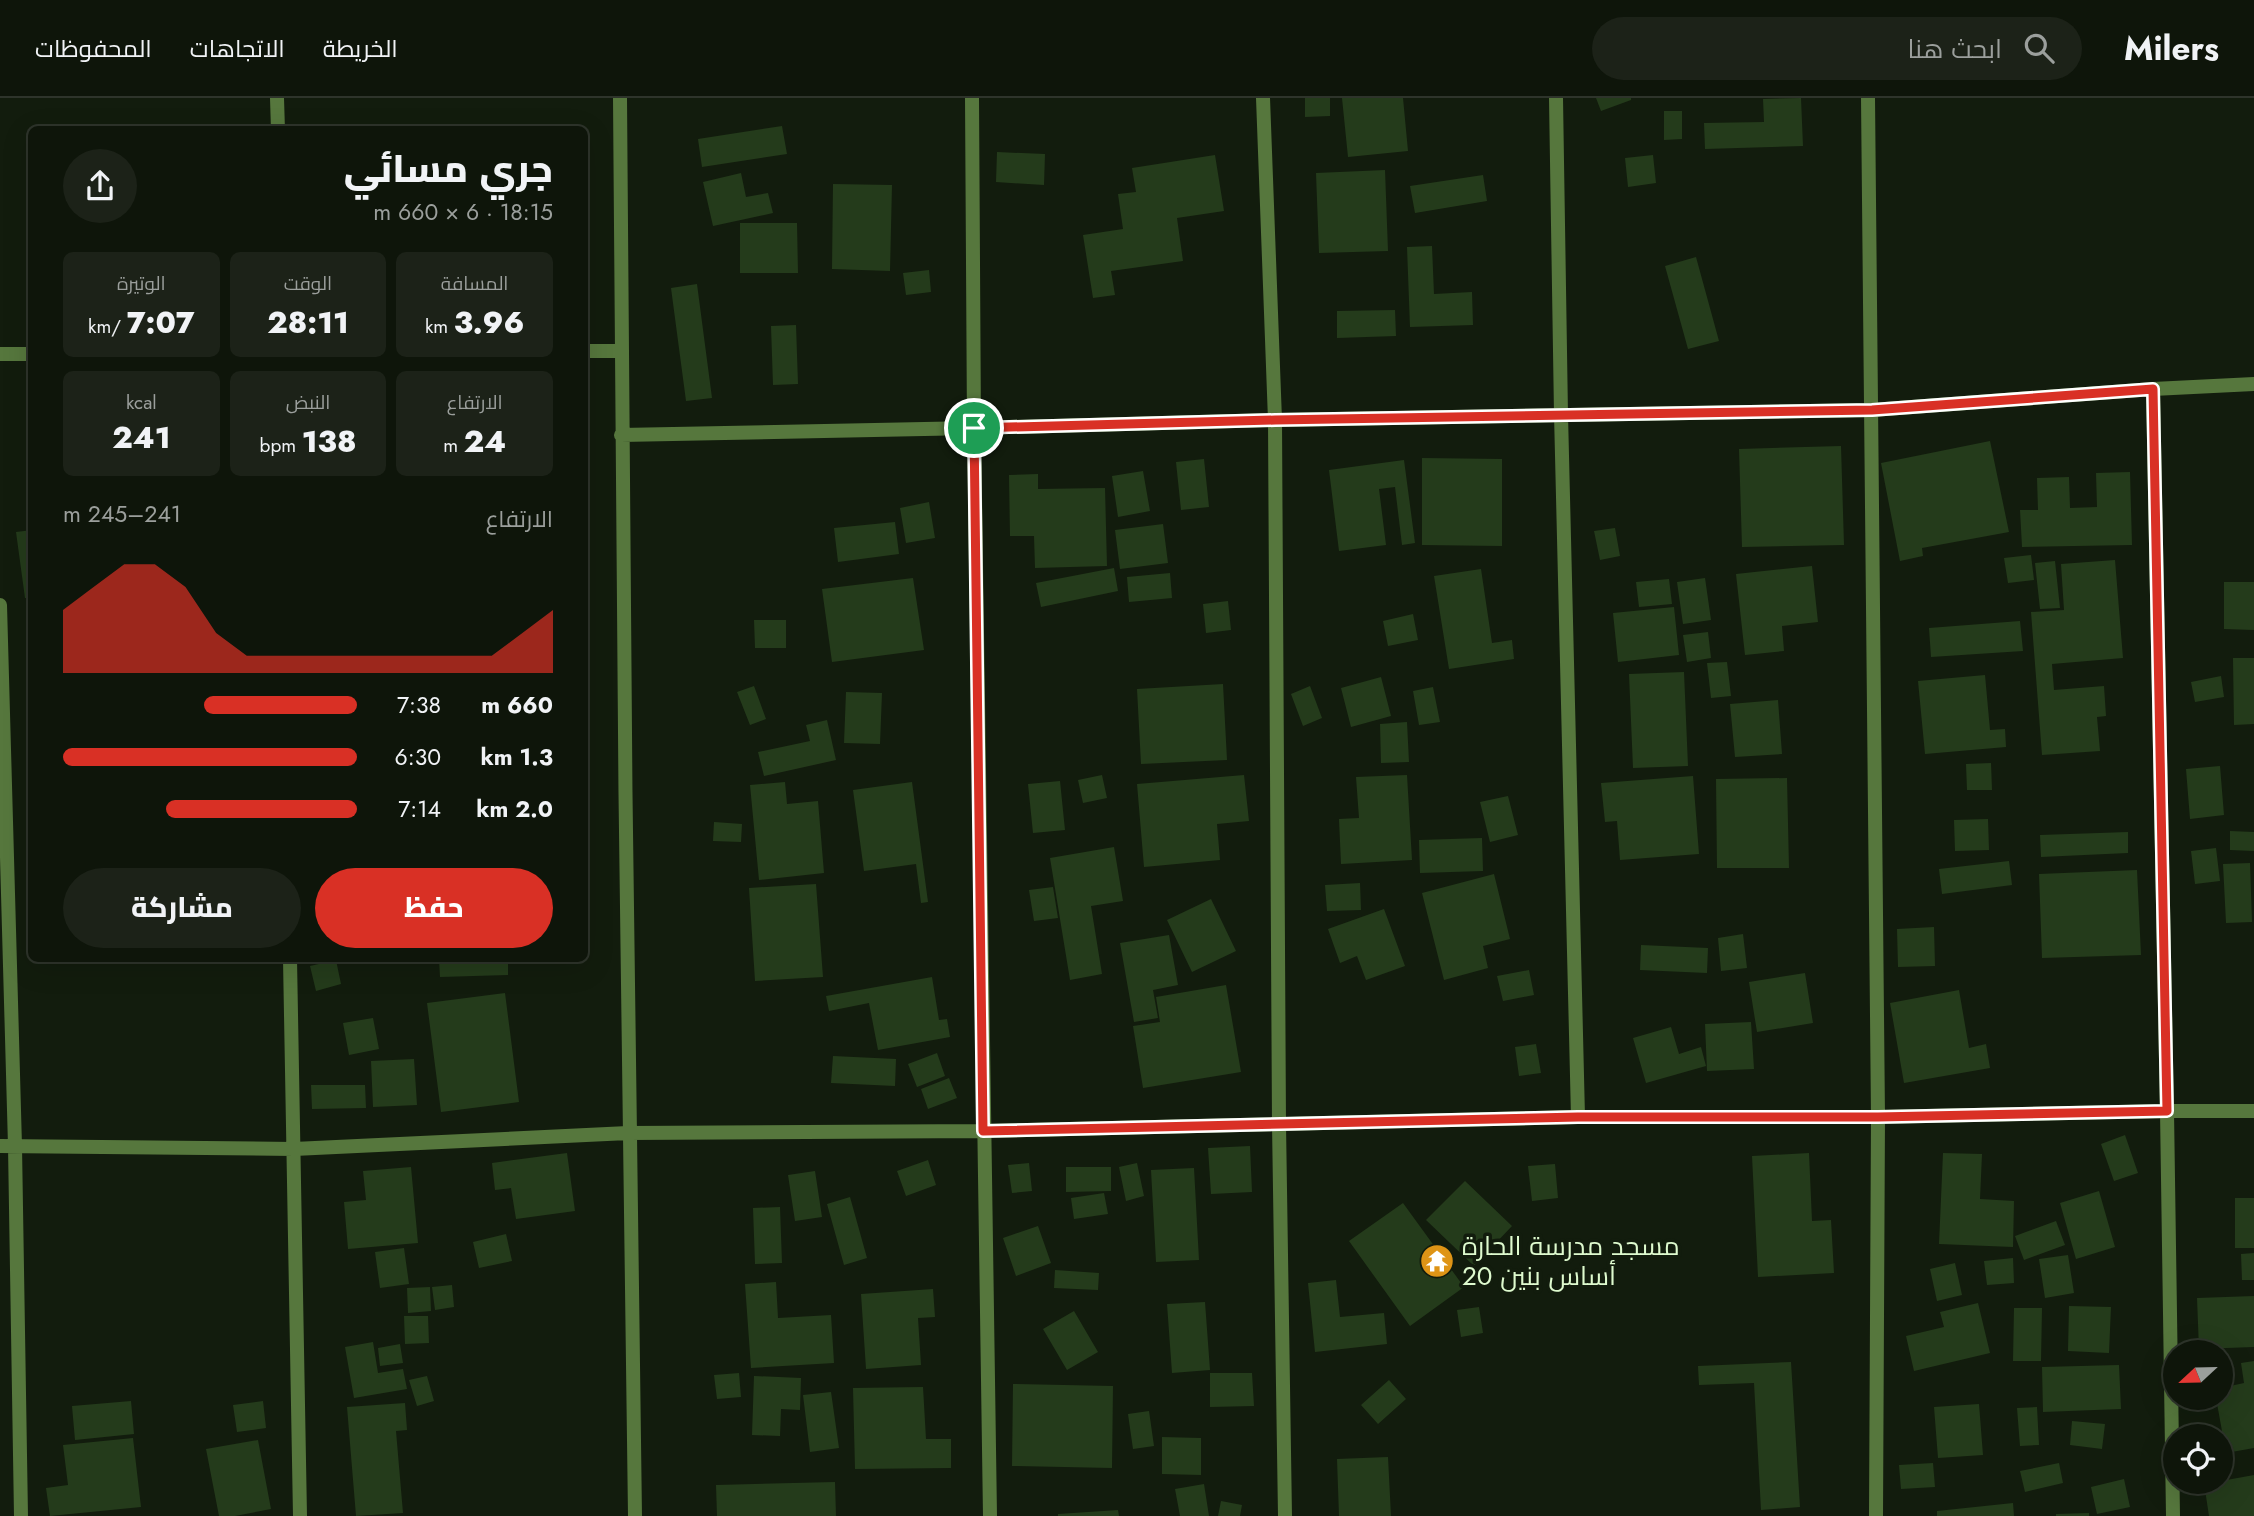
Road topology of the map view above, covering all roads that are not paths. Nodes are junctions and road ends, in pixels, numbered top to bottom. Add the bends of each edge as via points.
1 (277, 98) edge
2 (620, 98) edge
3 (972, 98) edge
4 (1263, 98) edge
5 (1556, 98) edge
6 (1868, 98) edge
7 (278, 126) edge
8 (588, 351) edge
9 (622, 351) junction
10 (0, 354) edge
11 (28, 354) edge
12 (2254, 384) edge
13 (2153, 389) junction
14 (1872, 410) junction
15 (1561, 414) junction
16 (1275, 420) junction
17 (974, 428) junction
18 (621, 435) junction
19 (0, 606) edge
20 (290, 962) edge
21 (2167, 1111) junction
22 (2254, 1111) edge
23 (1578, 1117) junction
24 (1878, 1117) junction
25 (1279, 1124) junction
26 (983, 1131) junction
27 (628, 1133) junction
28 (7, 1146) edge
29 (294, 1149) junction
30 (20, 1516) edge
31 (300, 1516) edge
32 (635, 1516) edge
33 (990, 1516) edge
34 (1285, 1516) edge
35 (1875, 1516) edge
36 (2173, 1516) edge

1 - 7 street
2 - 9 street
3 - 17 street
4 - 16 street
5 - 15 street
6 - 14 street
8 - 9 street
9 - 18 street
10 - 11 street
12 - 13 street
13 - 14 street
13 - 21 street
14 - 15 street
14 - 24 street
15 - 16 street
15 - 23 street
16 - 17 street
16 - 25 street
17 - 18 street
17 - 26 street
18 - 27 street
19 - 28 street
20 - 29 street
21 - 22 street
21 - 24 street
21 - 36 street
23 - 24 street
23 - 25 street
24 - 35 street
25 - 26 street
25 - 34 street
26 - 27 street
26 - 33 street
27 - 29 street
27 - 32 street
28 - 29 street
28 - 30 street
29 - 31 street

